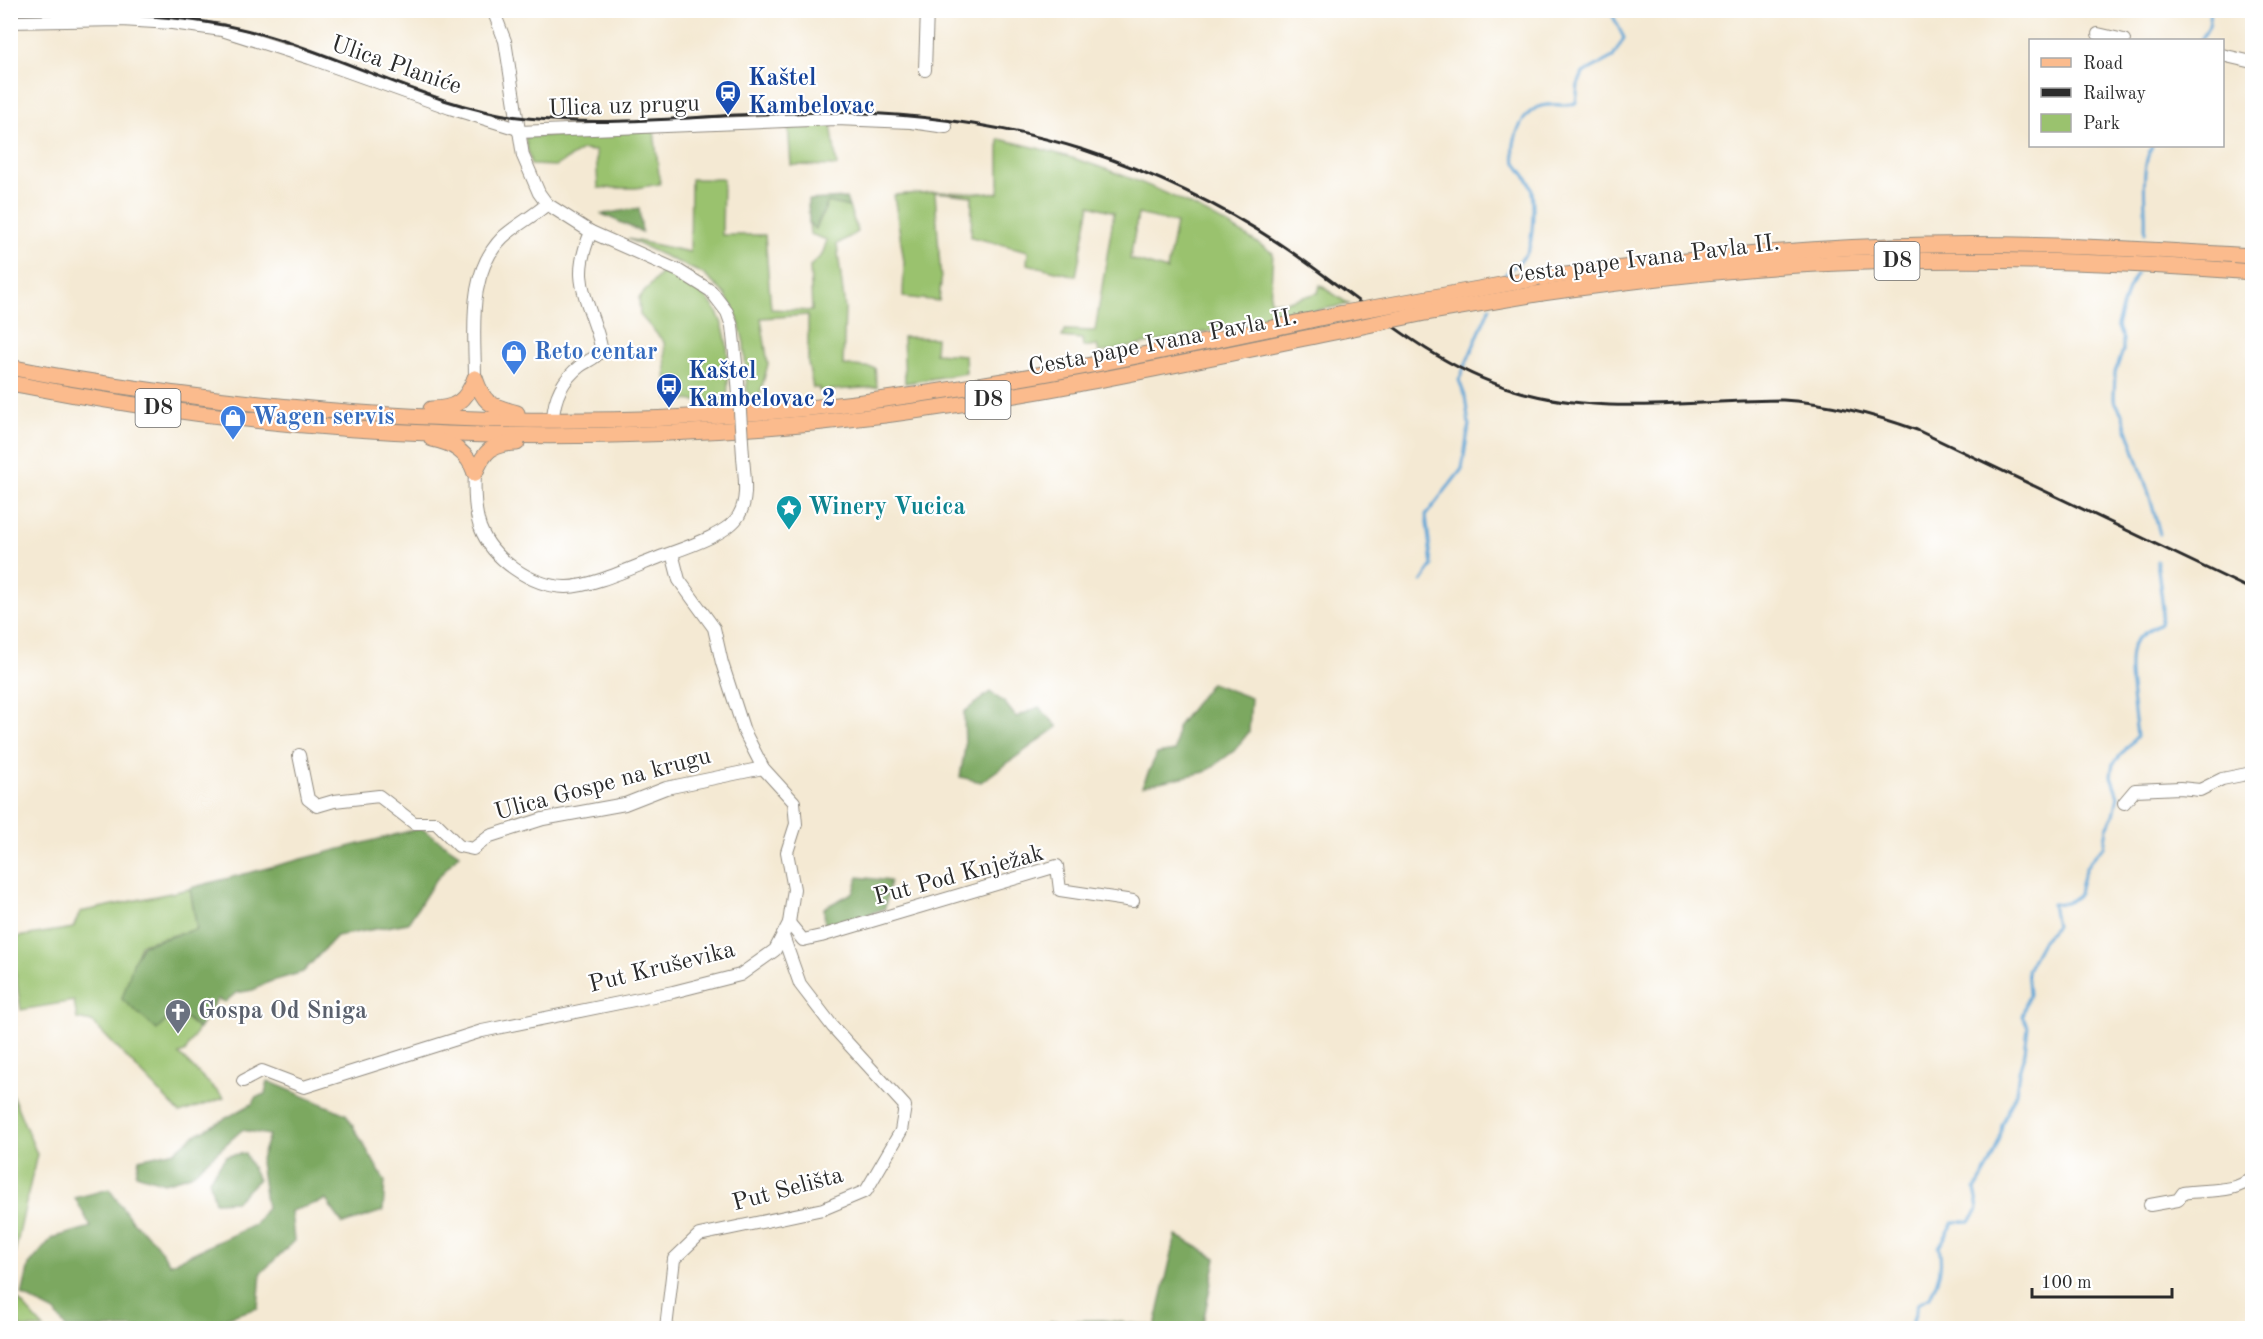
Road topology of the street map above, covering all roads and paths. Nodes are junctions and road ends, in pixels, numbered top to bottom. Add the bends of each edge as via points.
1 (493, 10) edge
2 (927, 10) edge
3 (10, 22) edge
4 (2098, 34) dead end
5 (2120, 39) edge
6 (2224, 55) edge
7 (2253, 62) edge
8 (925, 70) dead end
9 (946, 127) dead end
10 (518, 130) junction
11 (547, 204) junction
12 (591, 232) junction
13 (2253, 256) edge
14 (2253, 272) edge
15 (10, 368) edge
16 (475, 378) junction
17 (10, 383) edge
18 (407, 416) junction
19 (553, 419) junction
20 (530, 420) junction
21 (415, 432) junction
22 (542, 435) junction
23 (475, 473) junction
24 (672, 552) junction
25 (299, 754) dead end
26 (764, 768) junction
27 (2253, 773) edge
28 (2124, 803) dead end
29 (1133, 901) dead end
30 (789, 923) junction
31 (783, 936) junction
32 (243, 1081) dead end
33 (2253, 1177) edge
34 (2150, 1205) dead end
35 (666, 1329) edge

1 - 10 street via 505,41
2 - 8 street
3 - 10 street, Ulica Planiće via 121,20 222,30
4 - 5 street
6 - 7 street
9 - 10 street, Ulica uz prugu via 836,119
10 - 11 street via 528,171
11 - 12 street
11 - 16 street via 506,235 480,271 476,289
12 - 19 street via 582,253 581,281 601,348 597,356 581,365 563,384
12 - 24 street, bridge via 679,271 711,291 732,326 744,499 739,515 726,529
13 - 19 main road, Cesta pape Ivana Pavla II. / D8, bridge via 2052,245 1926,245 1692,259 1534,279 1339,314 1092,366 899,397 706,415
14 - 22 main road, Cesta pape Ivana Pavla II. / D8, bridge via 2052,261 1876,262 1711,272 1542,293 1425,313 1080,384 884,415 713,431
15 - 18 main road, Cesta pape Ivana Pavla II. / D8 via 239,402
16 - 18 main road via 470,391 456,404
16 - 20 main road via 492,406
17 - 21 main road, Cesta pape Ivana Pavla II. / D8 via 182,412
18 - 20 main road, Cesta pape Ivana Pavla II. / D8
19 - 20 main road, Cesta pape Ivana Pavla II. / D8
21 - 22 main road, Cesta pape Ivana Pavla II. / D8
21 - 23 main road via 453,445 467,457
22 - 23 main road via 493,446 480,460
23 - 24 street via 474,496 481,528 497,553 524,576 566,587 582,585
24 - 26 street, Put Kruševika via 680,580 714,628 744,731
25 - 26 street, Ulica Gospe na krugu via 308,799 317,806 379,796 414,823 436,823 459,846 473,849 490,836 543,819 625,804 666,789
26 - 30 street, Put Kruševika via 794,802 796,824 787,852 795,889
27 - 28 street via 2222,779 2200,790 2135,790
29 - 30 street, Put Pod Knježak via 1060,890 1057,866 803,940
30 - 31 street, Put Kruševika
31 - 32 street, Put Kruševika via 775,950 740,975 482,1031 304,1087 262,1071
31 - 35 street, Put Selišta via 800,984 833,1027 905,1106 901,1131 866,1191 823,1209 699,1235 674,1259
33 - 34 street via 2246,1184 2229,1189 2183,1193 2178,1200

